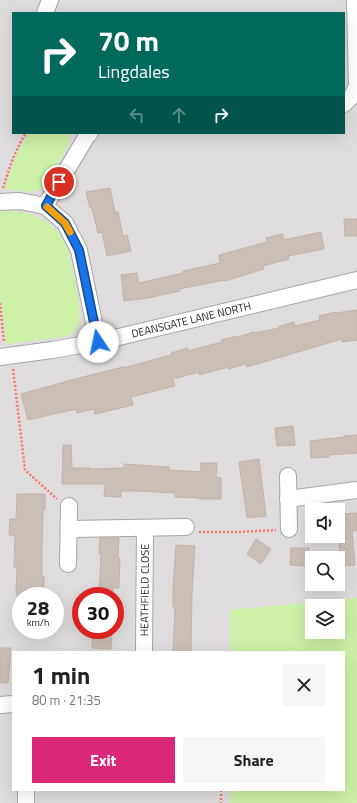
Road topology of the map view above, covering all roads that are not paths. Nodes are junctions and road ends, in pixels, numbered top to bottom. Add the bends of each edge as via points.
1 (50, 0) edge
2 (355, 0) edge
3 (45, 12) edge
4 (345, 103) edge
5 (87, 134) edge
6 (2, 195) edge
7 (46, 206) junction
8 (357, 280) edge
9 (98, 342) junction
10 (5, 356) edge
11 (288, 476) dead end
12 (357, 490) edge
13 (288, 499) junction
14 (69, 506) road end
15 (186, 527) road end
16 (145, 528) junction
17 (69, 529) junction
18 (289, 529) road end
19 (68, 564) dead end
20 (144, 651) edge
21 (12, 704) edge
22 (0, 705) edge
23 (26, 791) edge
24 (26, 803) edge

1 - 3 street
2 - 4 street via 357,86
5 - 7 street
6 - 7 street
7 - 9 street via 65,223 79,250
8 - 9 street, DEANSGATE LANE NORTH
9 - 10 street, DEANSGATE LANE NORTH
11 - 13 street
12 - 13 street
13 - 18 street
14 - 17 street
15 - 16 street, HEATHFIELD CLOSE
16 - 17 street, HEATHFIELD CLOSE
16 - 20 street, HEATHFIELD CLOSE
17 - 19 street
21 - 22 street
23 - 24 street

